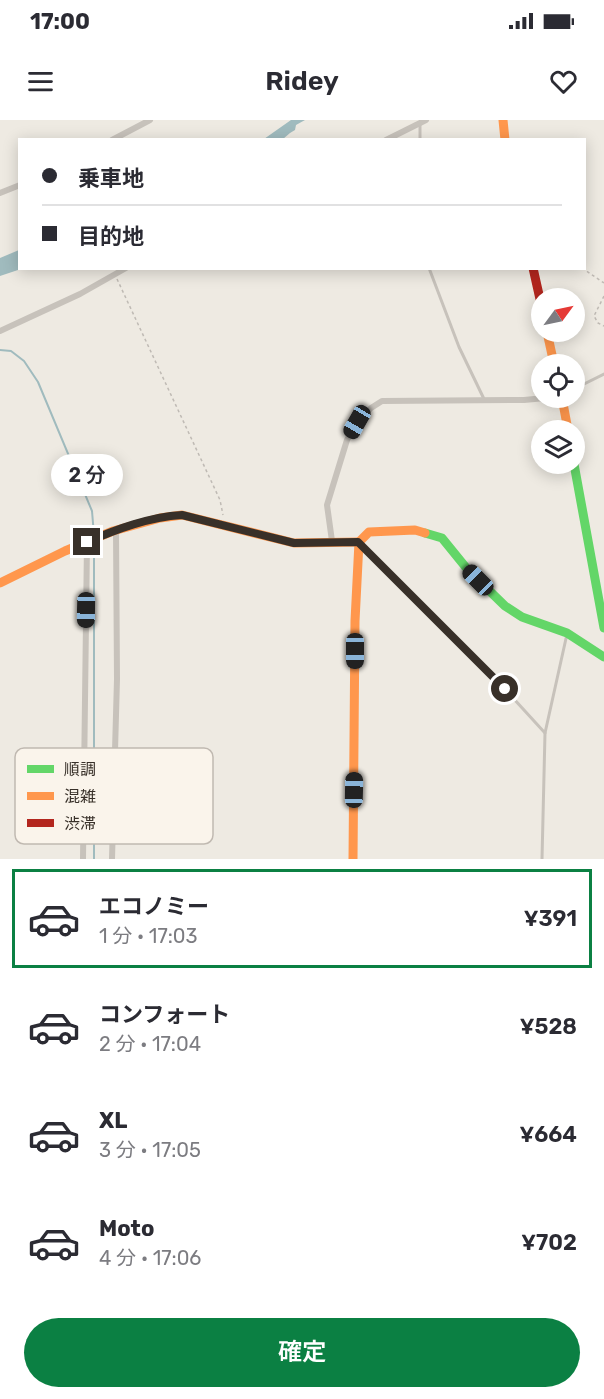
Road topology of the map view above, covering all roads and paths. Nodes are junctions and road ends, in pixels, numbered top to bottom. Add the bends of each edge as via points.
1 (150, 120) edge
2 (503, 120) edge
3 (423, 121) edge
4 (116, 138) edge
5 (390, 138) edge
6 (420, 138) edge
7 (505, 138) edge
8 (18, 186) edge
9 (0, 193) edge
10 (122, 270) edge
11 (430, 270) edge
12 (532, 270) edge
13 (585, 270) edge
14 (115, 274) junction
15 (604, 284) edge
16 (537, 288) edge
17 (604, 296) edge
18 (604, 326) edge
19 (0, 331) edge
20 (604, 374) edge
21 (585, 384) edge
22 (531, 398) edge
23 (484, 400) junction
24 (576, 474) edge
25 (225, 525) junction
26 (116, 531) junction
27 (332, 541) junction
28 (88, 542) junction
29 (358, 542) junction
30 (0, 583) edge
31 (604, 628) edge
32 (567, 633) junction
33 (604, 657) edge
34 (545, 732) junction
35 (84, 748) edge
36 (115, 748) edge
37 (82, 844) edge
38 (112, 844) edge
39 (82, 859) edge
40 (112, 859) edge
41 (353, 859) edge
42 (542, 859) edge

1 - 4 street
2 - 7 street
3 - 5 street
3 - 6 lane
8 - 9 street
10 - 14 street
11 - 23 lane
12 - 16 street
13 - 15 path
14 - 19 street
14 - 25 path via 220,500
17 - 18 path via 594,316
20 - 21 lane
22 - 23 street
23 - 27 street via 382,401 371,408 347,440 327,505
24 - 31 street
25 - 26 street via 182,515 155,518
25 - 27 street via 294,543
26 - 28 street
26 - 36 street
27 - 29 street
28 - 30 street
28 - 35 street
29 - 32 street via 369,532 415,530 442,538 505,606 522,617
29 - 34 lane
29 - 41 street
32 - 33 street
32 - 34 lane
34 - 42 lane
37 - 39 street
38 - 40 street

